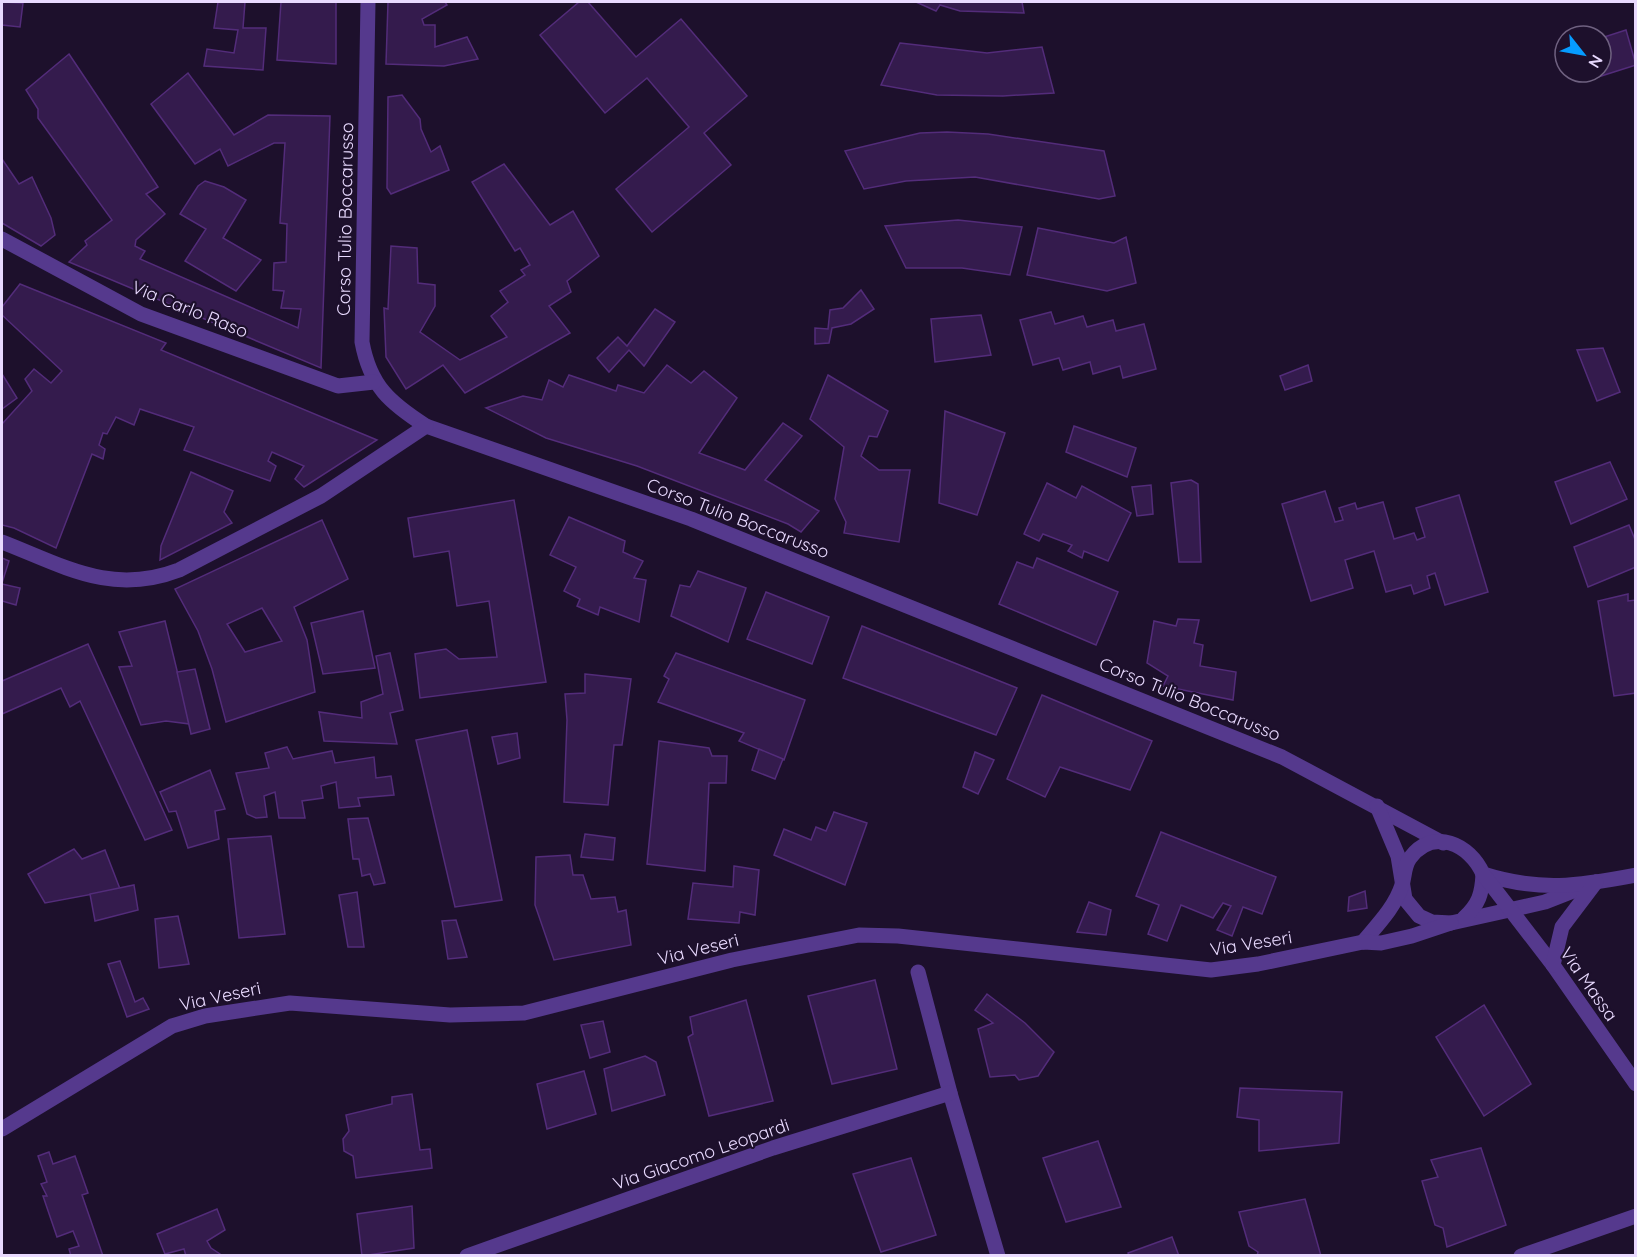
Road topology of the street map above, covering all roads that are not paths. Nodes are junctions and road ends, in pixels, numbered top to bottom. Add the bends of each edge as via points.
1 (368, 2) edge
2 (2, 239) edge
3 (374, 382) junction
4 (426, 426) junction
5 (2, 542) edge
6 (1377, 806) junction
7 (1443, 843) junction
8 (1483, 874) junction
9 (1635, 875) edge
10 (1596, 882) junction
11 (1402, 885) junction
12 (1508, 908) junction
13 (1457, 920) junction
14 (1363, 942) junction
15 (1553, 965) junction
16 (918, 972) dead end
17 (1635, 1084) edge
18 (950, 1093) junction
19 (2, 1129) edge
20 (1635, 1216) edge
21 (467, 1256) edge
22 (998, 1256) edge
23 (1521, 1256) edge

1 - 3 street, Corso Tulio Boccarusso via 362,342
2 - 3 street, Via Carlo Raso via 141,314 338,386
3 - 4 street, Corso Tulio Boccarusso
4 - 5 street via 321,496 156,579 96,579
4 - 6 street, Corso Tulio Boccarusso via 691,519 966,628 1282,758
6 - 7 street, Corso Tulio Boccarusso
6 - 11 street via 1398,856
7 - 8 street via 1468,850
7 - 11 street via 1421,848 1410,858
8 - 10 street via 1529,886
8 - 12 street, Via Massa
8 - 13 street via 1482,894 1475,908
9 - 10 street
10 - 12 street via 1545,902
10 - 15 street via 1562,927
11 - 13 street via 1405,899 1419,916 1432,922
11 - 14 street via 1388,912
12 - 13 street, Via Veseri
12 - 15 street, Via Massa
13 - 14 street, Via Veseri via 1412,936 1381,943
14 - 19 street, Via Veseri via 1211,970 859,935 732,960 524,1013 450,1014 290,1003 205,1016 172,1026
15 - 17 street, Via Massa
16 - 18 street
18 - 21 street, Via Giacomo Leopardi via 773,1148
18 - 22 street
20 - 23 street

